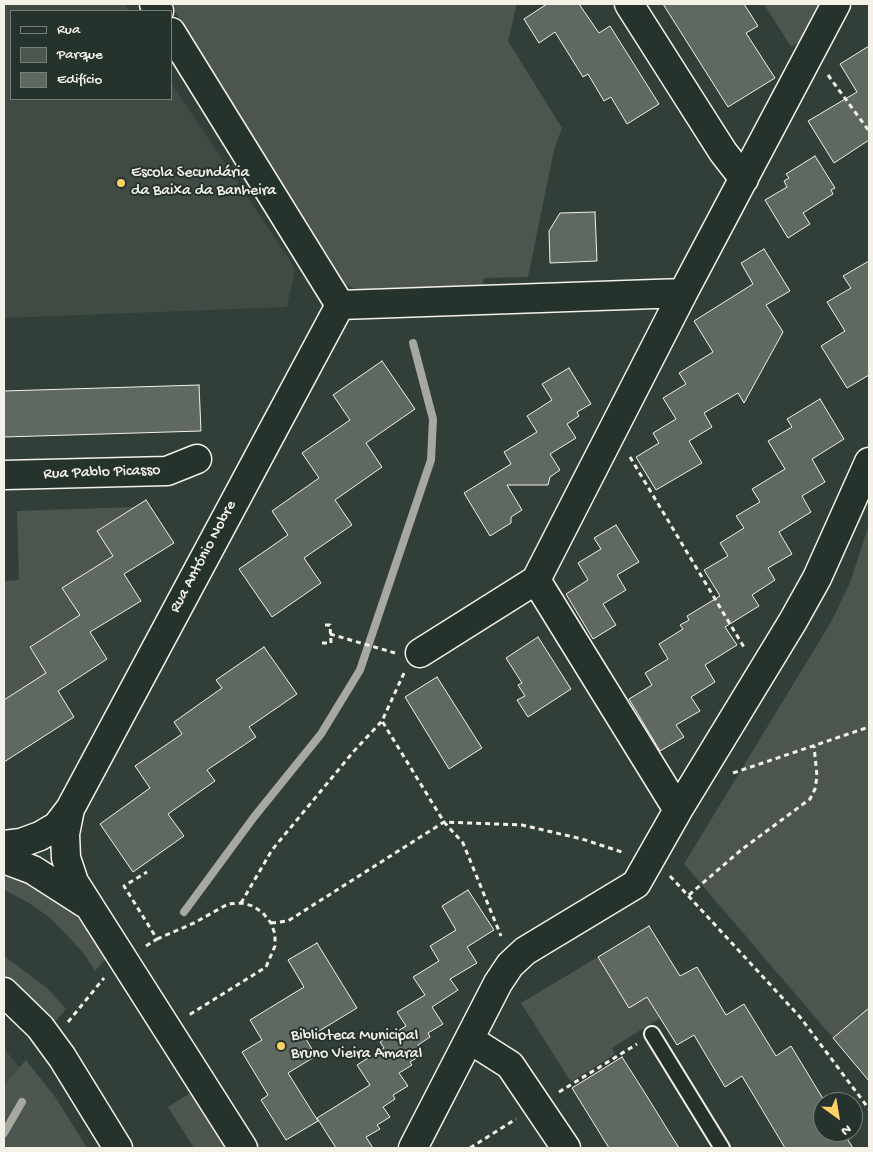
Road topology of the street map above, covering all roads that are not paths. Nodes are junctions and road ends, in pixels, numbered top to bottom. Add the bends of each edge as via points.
1 (629, 4) edge
2 (836, 4) edge
3 (172, 34) edge
4 (744, 180) junction
5 (683, 293) junction
6 (340, 305) junction
7 (197, 458) dead end
8 (869, 462) edge
9 (4, 476) edge
10 (536, 580) junction
11 (407, 658) road end
12 (70, 809) junction
13 (678, 810) junction
14 (4, 845) edge
15 (4, 859) edge
16 (89, 906) junction
17 (4, 992) edge
18 (652, 1034) dead end
19 (469, 1039) junction
20 (118, 1148) edge
21 (243, 1148) edge
22 (413, 1148) edge
23 (566, 1148) edge
24 (722, 1148) edge

1 - 4 street
2 - 4 street
3 - 6 street
4 - 5 street
5 - 6 street
5 - 10 street
6 - 12 street, Rua António Nobre
7 - 9 street, Rua Pablo Picasso via 167,471
8 - 13 street via 817,578
10 - 11 street
10 - 13 street
12 - 14 street via 57,826 40,836
12 - 16 street via 64,834 66,858 74,882
13 - 19 street via 636,884 525,951 510,965
15 - 16 street via 33,870
16 - 21 street
17 - 20 street via 40,1027
18 - 24 lane
19 - 22 street
19 - 23 street via 510,1065

